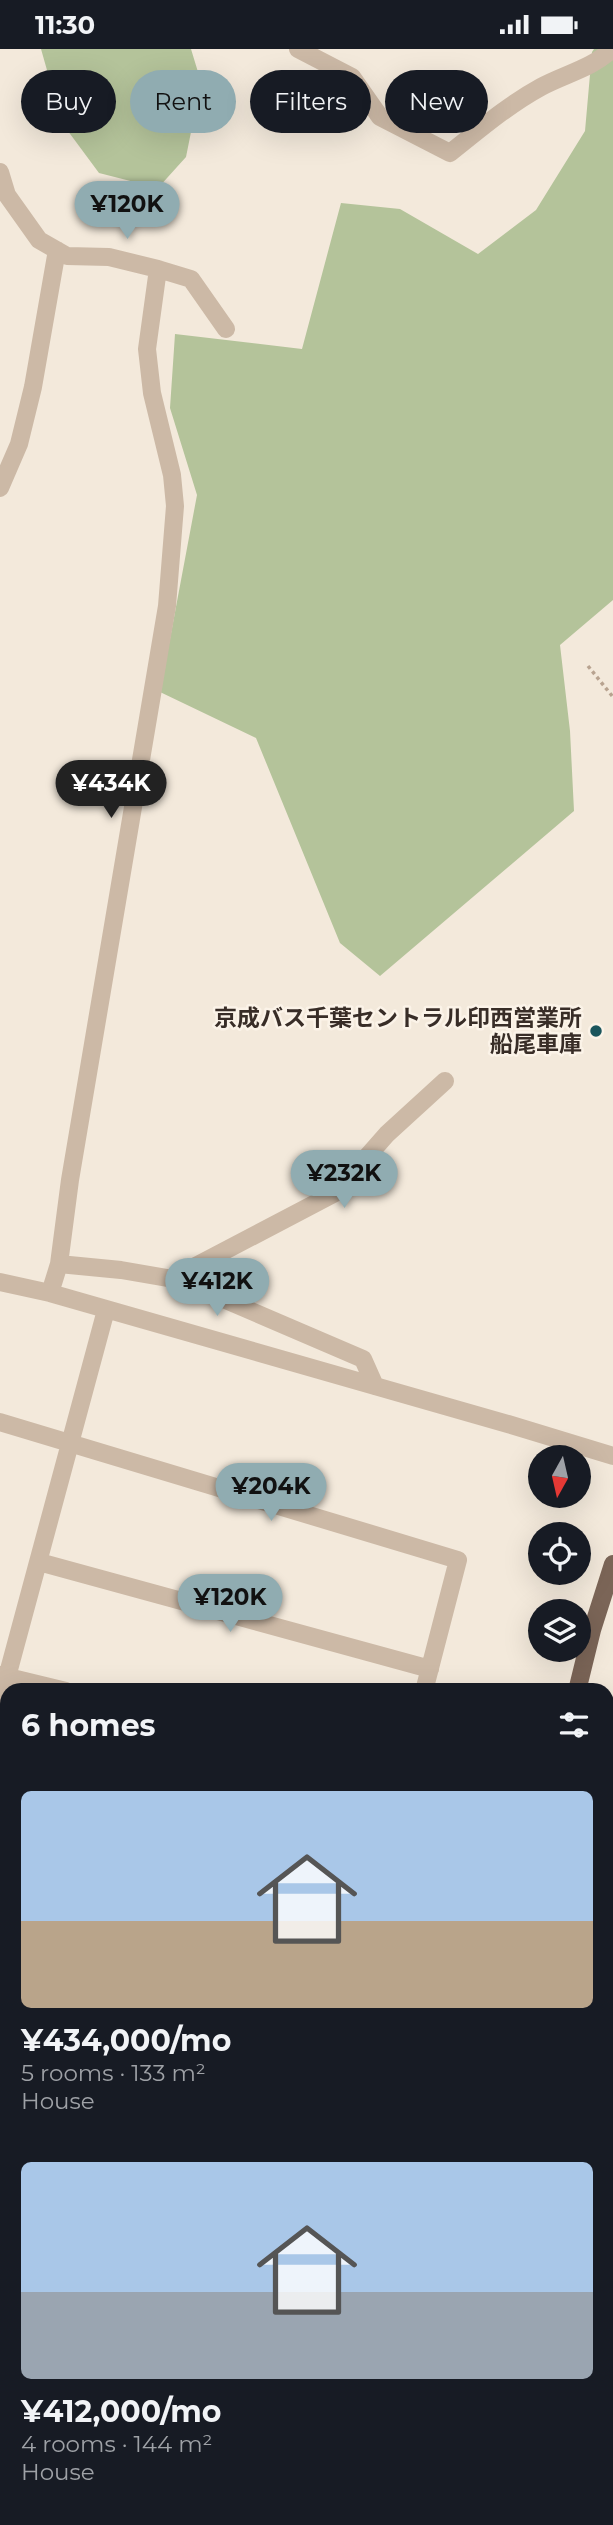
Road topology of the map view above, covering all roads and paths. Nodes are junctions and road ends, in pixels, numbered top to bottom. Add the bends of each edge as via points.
1 (298, 49) edge
2 (612, 49) edge
3 (0, 172) edge
4 (57, 250) junction
5 (158, 269) junction
6 (226, 329) dead end
7 (0, 488) edge
8 (587, 666) dead end
9 (613, 697) edge
10 (445, 1081) dead end
11 (59, 1264) junction
12 (0, 1282) edge
13 (187, 1284) junction
14 (50, 1293) junction
15 (106, 1310) junction
16 (375, 1385) junction
17 (0, 1422) edge
18 (72, 1443) junction
19 (613, 1456) edge
20 (39, 1562) junction
21 (613, 1563) edge
22 (430, 1668) junction
23 (4, 1676) edge
24 (33, 1683) edge
25 (426, 1683) edge
26 (579, 1683) edge

1 - 2 street via 352,77 380,117 450,153 542,86 603,59
3 - 4 street via 7,195 39,240
4 - 5 street via 67,256 109,257
4 - 7 street via 33,387 19,444
5 - 6 street via 191,279
5 - 11 street via 147,349 175,506 167,606
8 - 9 path
10 - 13 street via 387,1134 335,1193 192,1268
11 - 13 street via 121,1270
11 - 14 street
12 - 14 street
13 - 16 street via 363,1359
14 - 15 street
15 - 16 street
15 - 18 street
16 - 19 street
17 - 18 street
18 - 20 street
18 - 22 street via 458,1560
20 - 22 street
20 - 23 street
21 - 26 main road
22 - 25 street
23 - 24 street

